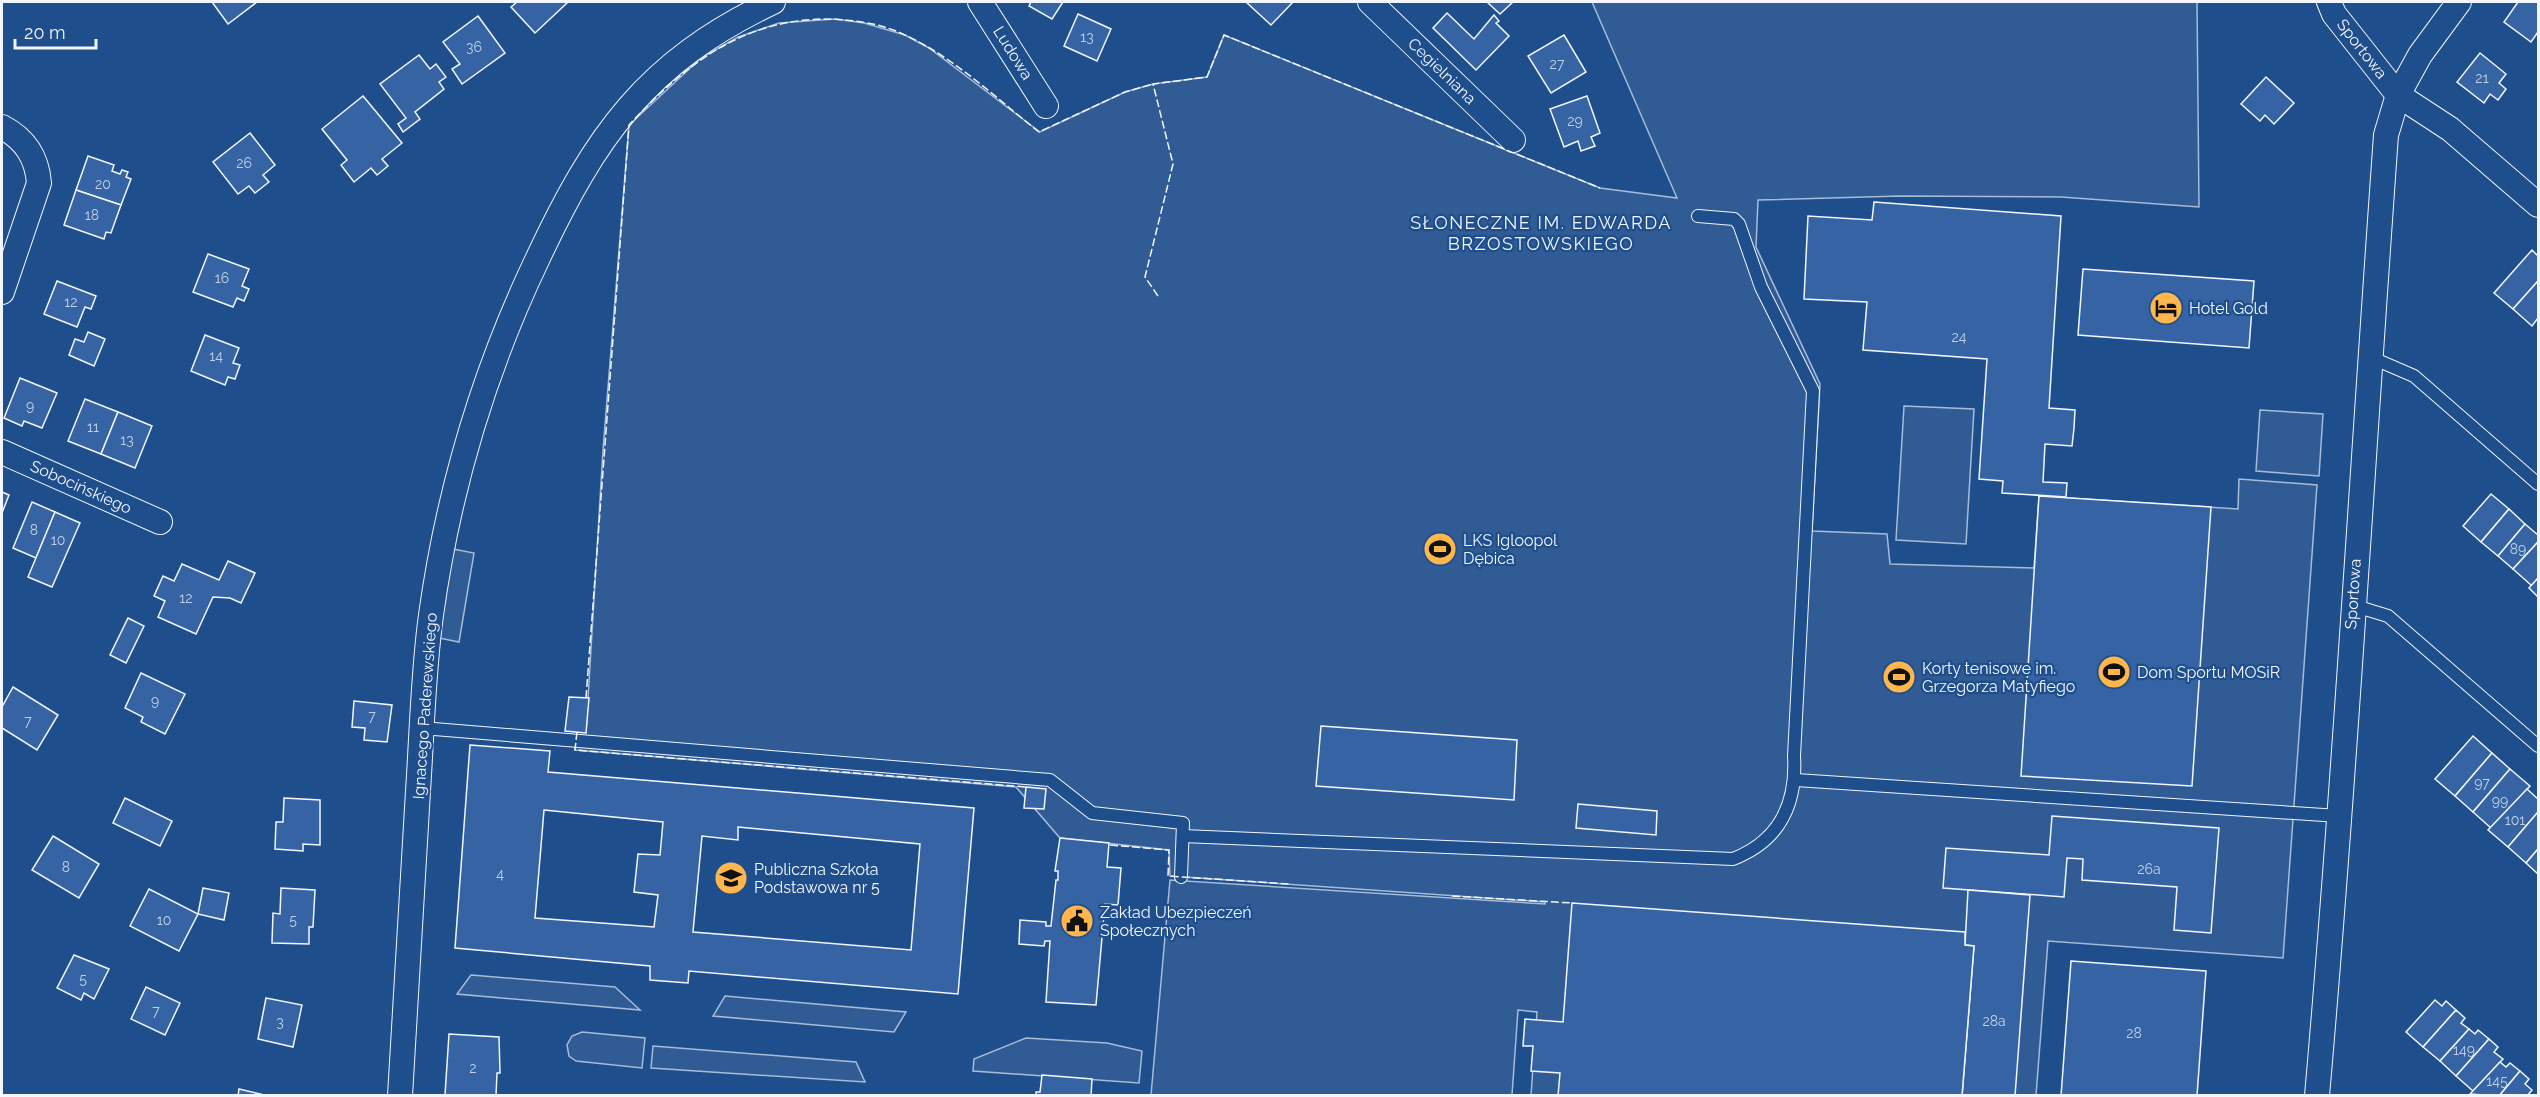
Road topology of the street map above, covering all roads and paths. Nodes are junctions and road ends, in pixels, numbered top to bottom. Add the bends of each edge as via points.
1 (773, 2) edge
2 (980, 2) edge
3 (1370, 2) edge
4 (2329, 2) edge
5 (2459, 2) edge
6 (2398, 95) junction
7 (1046, 106) dead end
8 (2, 127) edge
9 (1514, 140) dead end
10 (2538, 205) edge
11 (1698, 216) dead end
12 (2, 292) edge
13 (2370, 357) junction
14 (2, 452) edge
15 (2538, 484) edge
16 (160, 522) dead end
17 (2352, 605) junction
18 (422, 728) junction
19 (2538, 746) edge
20 (1796, 780) junction
21 (2339, 816) junction
22 (1183, 836) junction
23 (1180, 876) dead end
24 (400, 1095) edge
25 (2317, 1095) edge

1 - 18 street, Ignacego Paderewskiego via 709,36 642,92 599,143 555,221 507,327 466,449 431,615
2 - 7 street, Ludowa
3 - 9 street, Cegielniana
4 - 6 street, Sportowa via 2334,14
5 - 6 street, Sportowa via 2420,55
6 - 10 street, Sportowa via 2450,129
6 - 13 street, Sportowa via 2386,135
8 - 12 street via 24,142 38,168 39,183
11 - 20 lane via 1734,219 1739,224 1761,287 1812,391
13 - 15 lane via 2414,376
13 - 17 street, Sportowa
14 - 16 street, Sobocińskiego
17 - 19 lane via 2388,616
17 - 21 street, Sportowa
18 - 22 lane via 1050,780 1092,813 1183,823
18 - 24 street, Ignacego Paderewskiego
20 - 21 lane
20 - 22 lane via 1793,795 1775,829 1758,846 1733,859
21 - 25 street, Sportowa
22 - 23 lane

